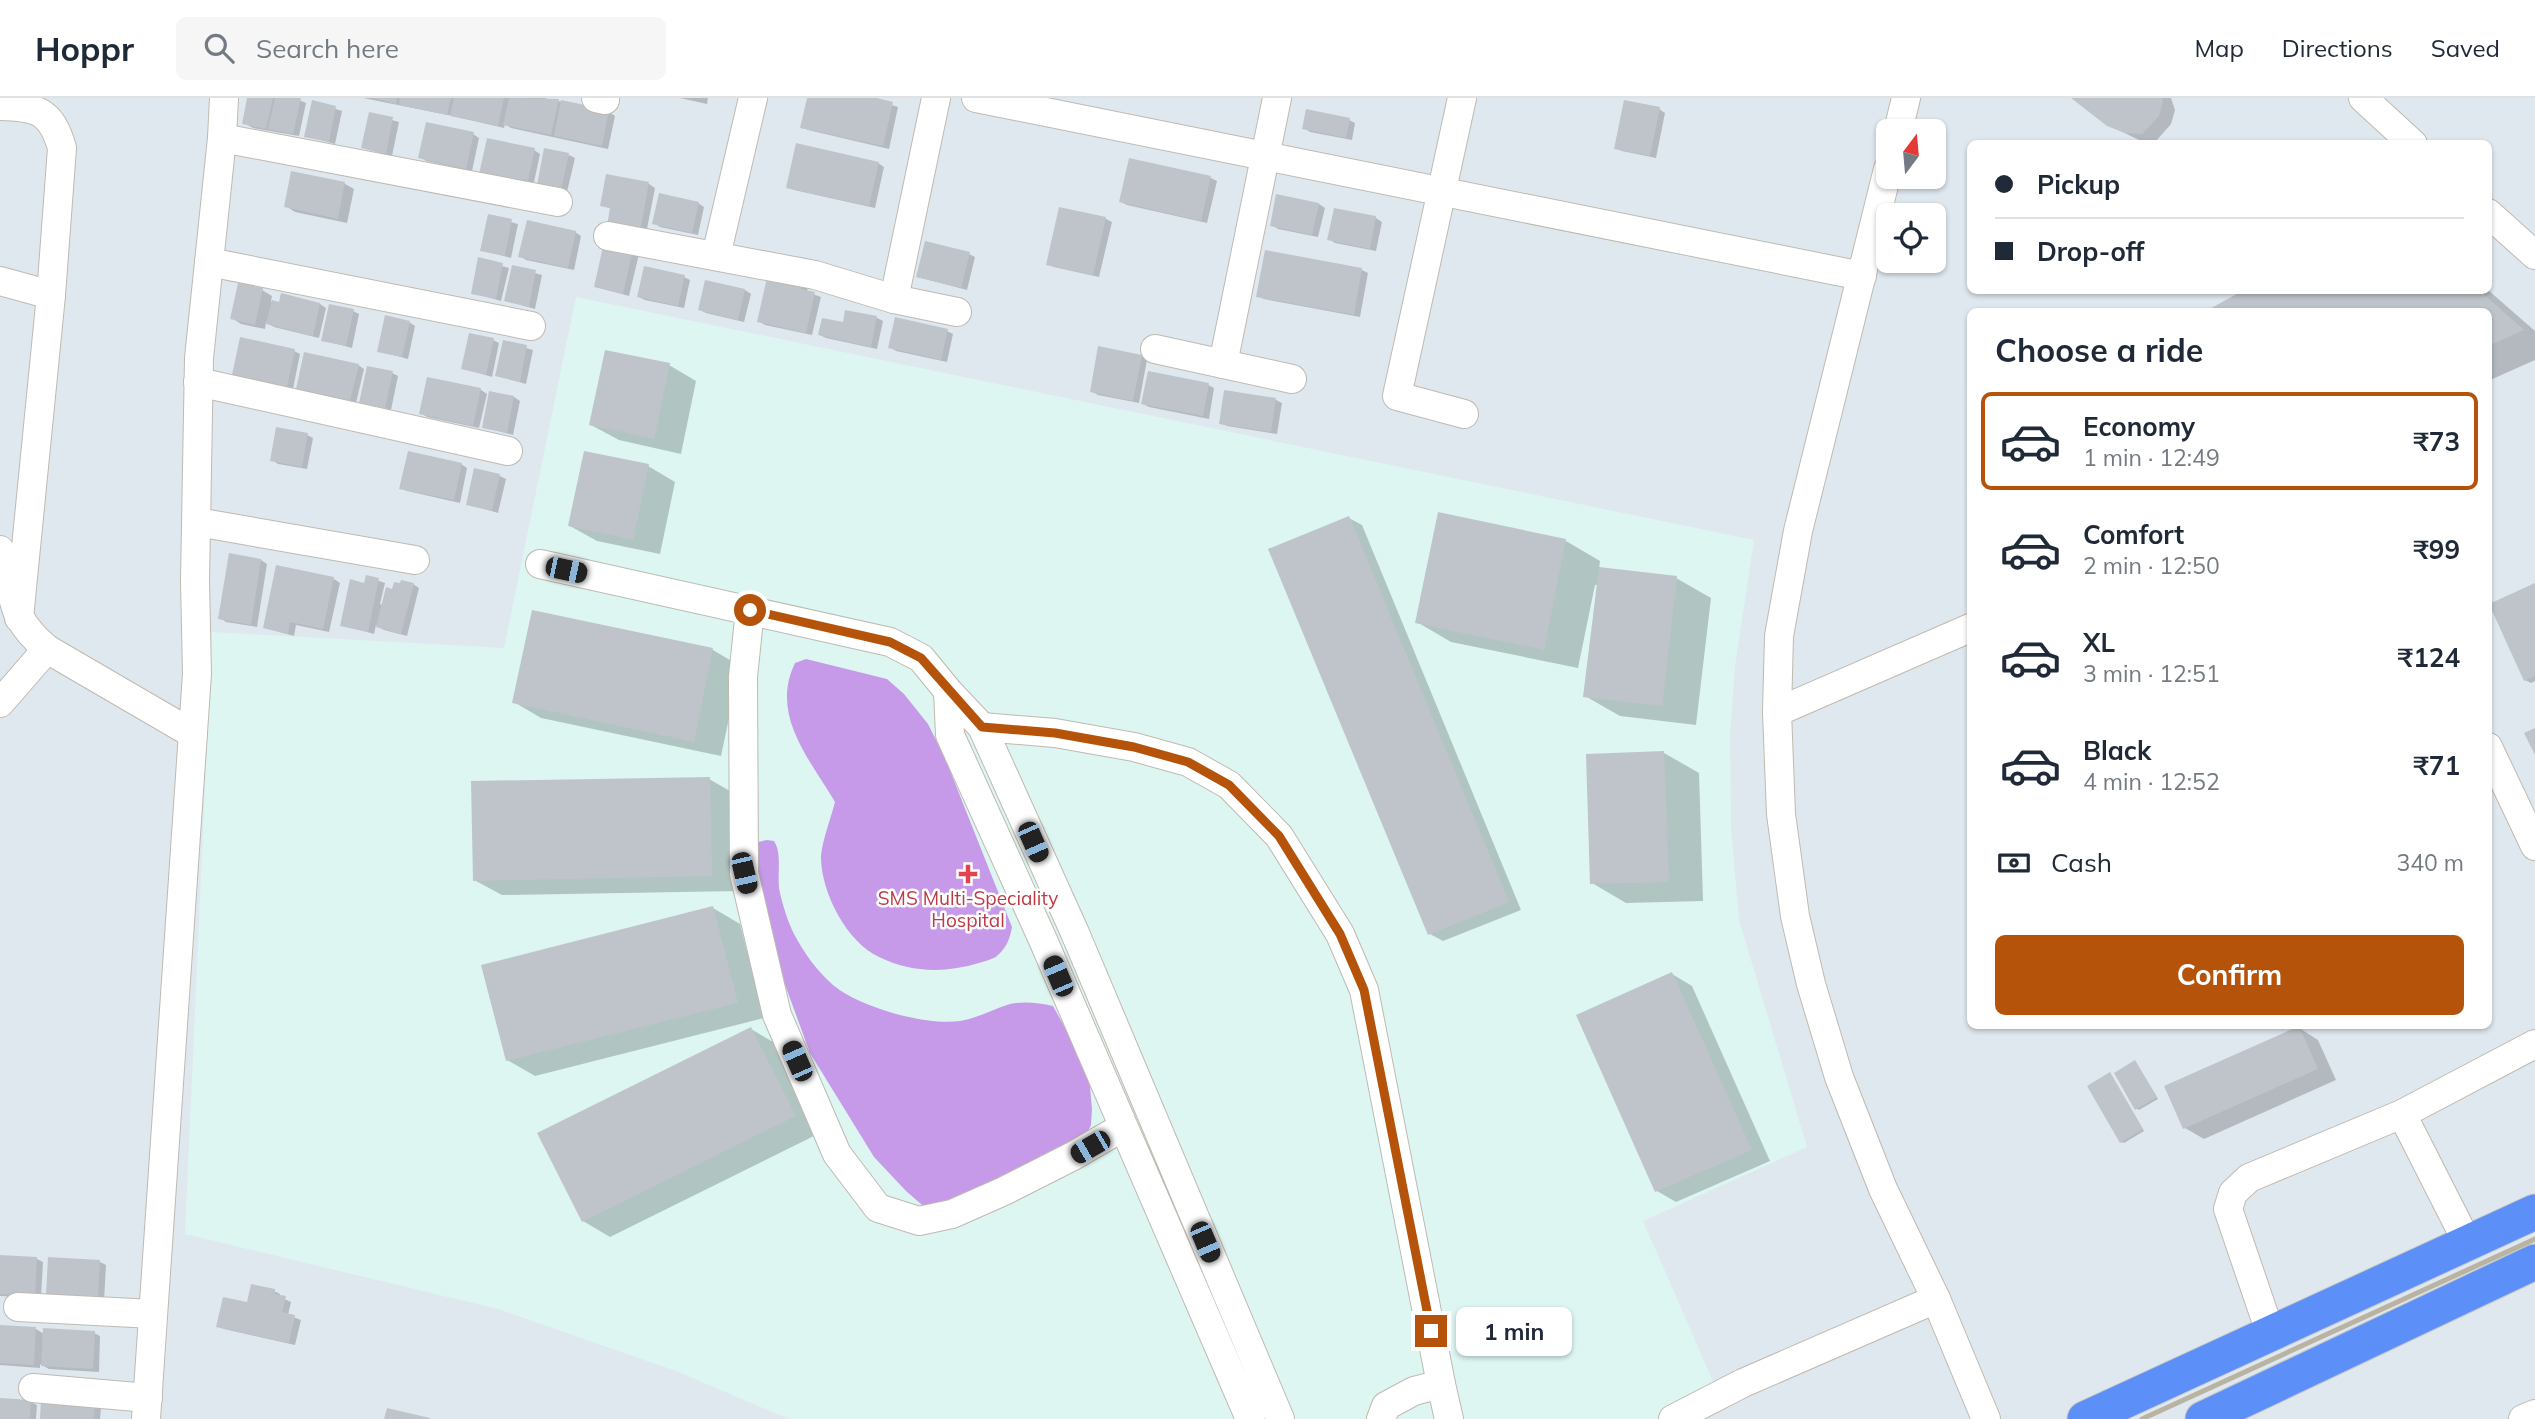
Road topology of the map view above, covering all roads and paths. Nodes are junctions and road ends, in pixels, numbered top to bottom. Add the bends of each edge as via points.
1 (224, 98) edge
2 (753, 98) edge
3 (936, 98) edge
4 (976, 98) edge
5 (1278, 98) edge
6 (1462, 98) edge
7 (1906, 98) edge
8 (2363, 98) edge
9 (0, 106) edge
10 (1901, 119) edge
11 (222, 138) junction
12 (2409, 140) edge
13 (1265, 156) junction
14 (1883, 189) edge
15 (1441, 191) junction
16 (558, 202) dead end
17 (2492, 217) edge
18 (608, 236) dead end
19 (2535, 255) edge
20 (716, 256) junction
21 (209, 262) junction
22 (1862, 276) junction
23 (0, 281) edge
24 (51, 295) junction
25 (894, 299) junction
26 (957, 312) dead end
27 (531, 326) dead end
28 (1155, 349) dead end
29 (1223, 364) junction
30 (1292, 379) dead end
31 (198, 382) junction
32 (1464, 414) dead end
33 (508, 451) dead end
34 (197, 522) junction
35 (0, 550) edge
36 (415, 560) dead end
37 (540, 565) dead end
38 (750, 610) junction
39 (19, 618) junction
40 (1967, 629) edge
41 (47, 649) junction
42 (948, 691) junction
43 (0, 703) edge
44 (1777, 712) junction
45 (982, 727) junction
46 (193, 734) junction
47 (2492, 755) edge
48 (2535, 846) edge
49 (1077, 939) junction
50 (1048, 951) junction
51 (2535, 1044) edge
52 (2402, 1114) junction
53 (1123, 1127) junction
54 (2535, 1212) edge
55 (2468, 1244) junction
56 (2535, 1262) edge
57 (1936, 1299) junction
58 (18, 1307) dead end
59 (153, 1314) junction
60 (2271, 1335) junction
61 (1441, 1384) junction
62 (33, 1388) dead end
63 (147, 1408) edge
64 (2535, 1413) edge
65 (1250, 1419) edge
66 (1280, 1419) edge
67 (1381, 1419) edge
68 (1449, 1419) edge
69 (1673, 1419) edge
70 (1986, 1419) edge
71 (2085, 1419) edge
72 (2203, 1419) edge
73 (2523, 1419) edge

1 - 11 street
2 - 20 street
3 - 25 street
4 - 13 street
5 - 13 street
6 - 15 street
7 - 10 street
8 - 12 street
9 - 24 street via 46,114 62,148
11 - 16 street
11 - 21 street
13 - 15 street
13 - 29 street
14 - 22 street
15 - 22 street
15 - 32 street via 1397,396
17 - 19 street
18 - 20 street
20 - 25 street via 837,281
21 - 27 street
21 - 31 street
22 - 44 street via 1798,531 1779,636
23 - 24 street
24 - 39 street
25 - 26 street
28 - 29 street
29 - 30 street
31 - 33 street
31 - 34 street
34 - 36 street
34 - 46 street
35 - 39 street
37 - 38 street
38 - 42 street via 890,642 921,658
38 - 53 street via 743,677 744,873 776,1015 837,1154 878,1209 919,1221 952,1214 1004,1191
39 - 41 street
40 - 44 street
41 - 43 street
41 - 46 street
42 - 45 street
42 - 50 street via 950,735
44 - 57 street via 1781,814 1795,916 1811,984 1839,1077 1878,1177
45 - 49 street
45 - 61 street via 1055,733 1188,762 1229,785 1279,836 1340,934 1364,990
46 - 59 street
47 - 48 street
49 - 50 street
49 - 66 street
50 - 53 street
51 - 52 street
52 - 55 street
52 - 60 street via 2249,1178 2233,1193 2228,1209
53 - 65 street
54 - 55 main road
55 - 60 main road
56 - 72 main road
57 - 69 street via 1743,1383
57 - 70 street
58 - 59 street
59 - 63 street
60 - 71 main road
61 - 67 street via 1414,1391 1386,1406
61 - 68 street
62 - 63 street
64 - 73 street

